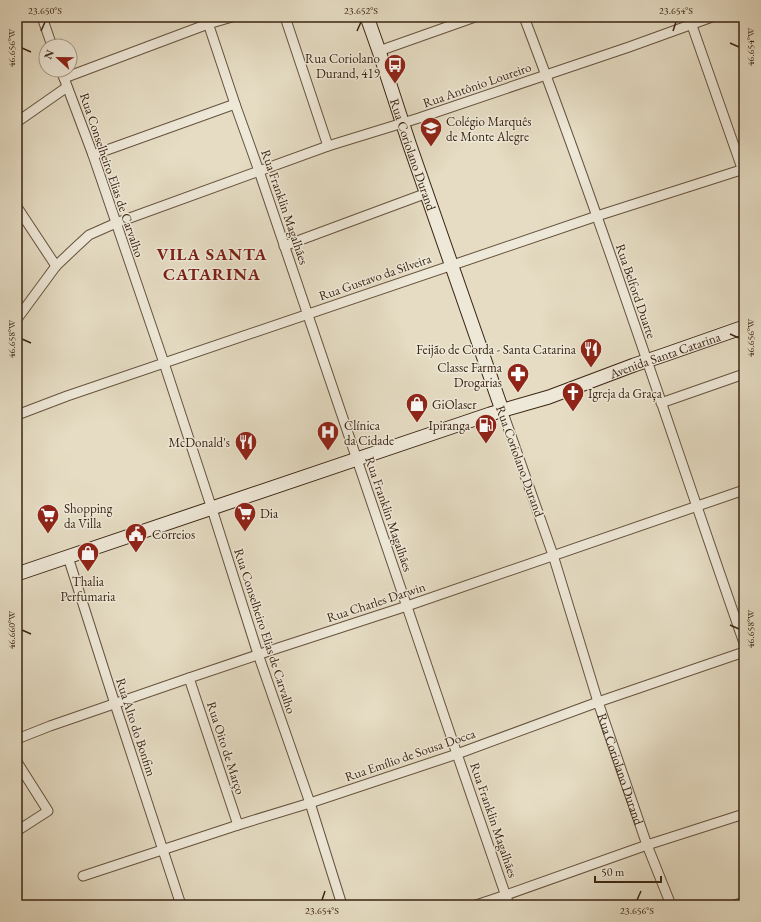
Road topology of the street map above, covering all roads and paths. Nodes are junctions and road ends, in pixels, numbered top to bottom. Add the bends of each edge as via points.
1 (42, 17) edge
2 (232, 17) edge
3 (285, 17) edge
4 (367, 17) edge
5 (475, 17) edge
6 (524, 17) edge
7 (712, 17) edge
8 (690, 20) edge
9 (207, 21) edge
10 (49, 38) edge
11 (380, 51) junction
12 (546, 75) junction
13 (64, 79) edge
14 (235, 104) junction
15 (17, 122) edge
16 (402, 123) junction
17 (328, 146) junction
18 (93, 155) junction
19 (259, 171) junction
20 (743, 172) edge
21 (427, 193) junction
22 (17, 207) edge
23 (597, 216) junction
24 (116, 223) junction
25 (284, 246) junction
26 (452, 265) junction
27 (56, 266) junction
28 (307, 314) junction
29 (17, 319) edge
30 (744, 327) edge
31 (647, 361) junction
32 (164, 363) junction
33 (744, 374) edge
34 (662, 404) junction
35 (502, 410) junction
36 (17, 415) edge
37 (357, 459) junction
38 (744, 490) edge
39 (696, 506) junction
40 (212, 509) junction
41 (553, 555) junction
42 (68, 557) junction
43 (17, 574) edge
44 (407, 606) junction
45 (744, 642) edge
46 (744, 652) edge
47 (258, 654) junction
48 (189, 678) junction
49 (598, 702) junction
50 (115, 704) junction
51 (17, 739) edge
52 (457, 754) junction
53 (17, 762) edge
54 (310, 803) junction
55 (744, 814) edge
56 (238, 825) junction
57 (17, 831) edge
58 (647, 845) junction
59 (163, 850) junction
60 (83, 876) dead end
61 (506, 895) junction
62 (744, 902) edge
63 (181, 905) edge
64 (342, 905) edge
65 (476, 905) edge
66 (509, 905) edge
67 (671, 905) edge
68 (735, 905) edge

1 - 10 street
2 - 9 street
3 - 17 street
4 - 11 street, Rua Coriolano Durand
5 - 11 street
6 - 12 street, Rua Belford Duarte
7 - 8 street, Rua Antônio Loureiro
8 - 12 street, Rua Antônio Loureiro via 630,47
8 - 20 street
9 - 13 street
9 - 14 street, Rua Franklin Magalhães
11 - 16 street, Rua Coriolano Durand
12 - 16 street, Rua Antônio Loureiro
12 - 23 street, Rua Belford Duarte
13 - 15 street
13 - 18 street, Rua Conselheiro Elias de Carvalho
14 - 18 street
14 - 19 street, Rua Franklin Magalhães
16 - 17 street, Rua Antônio Loureiro
16 - 21 street, Rua Coriolano Durand
17 - 19 street, Rua Antônio Loureiro
18 - 24 street, Rua Conselheiro Elias de Carvalho
19 - 24 street, Rua Antônio Loureiro
19 - 25 street, Rua Franklin Magalhães
20 - 23 street, Rua Gustavo da Silveira
21 - 25 street
21 - 26 street, Rua Coriolano Durand
22 - 27 street
23 - 26 street, Rua Gustavo da Silveira
23 - 31 street, Rua Belford Duarte
24 - 27 street, Rua Antônio Loureiro via 89,235
24 - 32 street, Rua Conselheiro Elias de Carvalho
25 - 28 street, Rua Franklin Magalhães
26 - 28 street, Rua Gustavo da Silveira
26 - 35 street, Rua Coriolano Durand
27 - 29 street, Rua Antônio Loureiro
28 - 32 street, Rua Gustavo da Silveira
28 - 37 street, Rua Franklin Magalhães
30 - 31 street, Avenida Santa Catarina
31 - 34 street, Rua Belford Duarte
31 - 35 street, Avenida Santa Catarina via 549,397
32 - 36 street, Rua Gustavo da Silveira
32 - 40 street, Rua Conselheiro Elias de Carvalho
33 - 34 street
34 - 39 street, Rua Belford Duarte
35 - 37 street, Avenida Santa Catarina
35 - 41 street, Rua Coriolano Durand
37 - 40 street, Avenida Santa Catarina
37 - 44 street, Rua Franklin Magalhães
38 - 39 street, Rua Charles Darwin
39 - 41 street, Rua Charles Darwin
39 - 45 street, Rua Belford Duarte
40 - 42 street, Avenida Santa Catarina
40 - 47 street, Rua Conselheiro Elias de Carvalho
41 - 44 street, Rua Charles Darwin
41 - 49 street, Rua Coriolano Durand
42 - 43 street, Avenida Santa Catarina
42 - 50 street, Rua Alto do Bonfim
44 - 47 street, Rua Charles Darwin
44 - 52 street, Rua Franklin Magalhães
46 - 49 street, Rua Emílio de Sousa Docca
47 - 48 street, Rua Charles Darwin
47 - 54 street, Rua Conselheiro Elias de Carvalho
48 - 50 street, Rua Charles Darwin
48 - 56 street, Rua Oito de Março
49 - 52 street, Rua Emílio de Sousa Docca
49 - 58 street, Rua Coriolano Durand
50 - 51 street, Rua Charles Darwin
50 - 59 street, Rua Alto do Bonfim
52 - 54 street, Rua Emílio de Sousa Docca
52 - 61 street, Rua Franklin Magalhães
53 - 57 street via 48,811
54 - 56 street, Rua Emílio de Sousa Docca
54 - 64 street, Rua Conselheiro Elias de Carvalho
55 - 58 street
56 - 59 street, Rua Emílio de Sousa Docca
58 - 61 street
58 - 67 street, Rua Coriolano Durand
59 - 60 street, Rua Emílio de Sousa Docca
59 - 63 street, Rua Alto do Bonfim
61 - 65 street
61 - 66 street, Rua Franklin Magalhães
62 - 68 street

